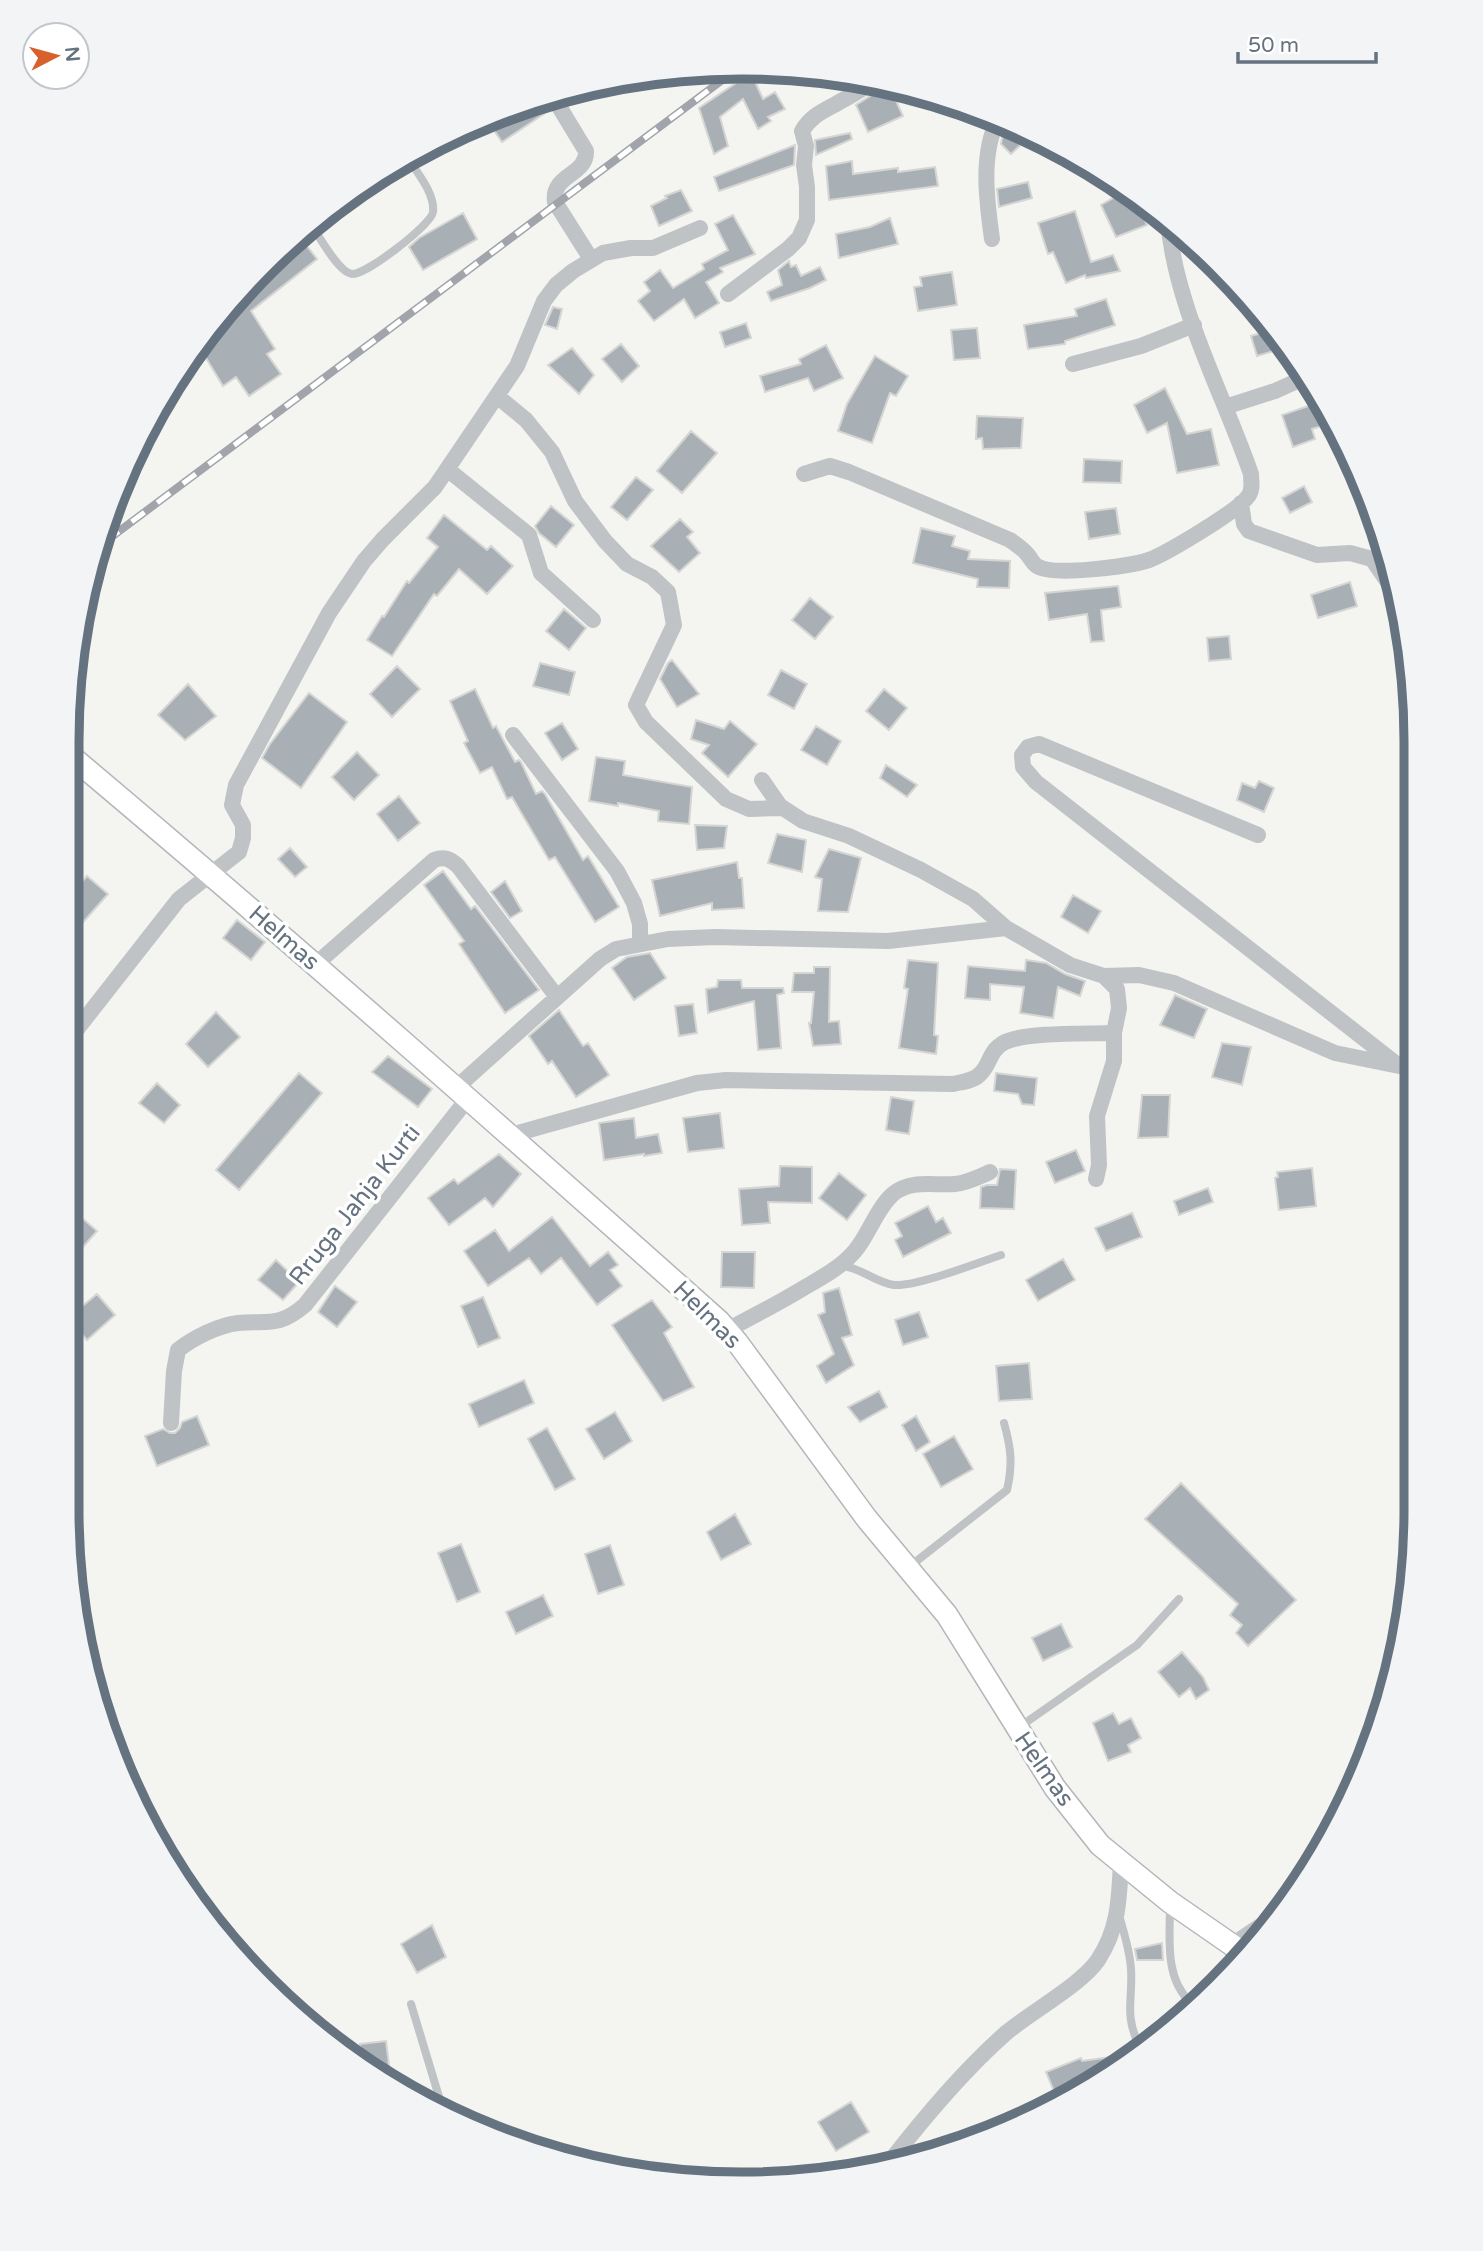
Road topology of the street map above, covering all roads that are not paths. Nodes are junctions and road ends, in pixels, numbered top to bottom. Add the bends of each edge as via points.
1 (861, 89) edge
2 (558, 105) edge
3 (994, 129) edge
4 (413, 166) edge
5 (700, 228) dead end
6 (317, 233) edge
7 (1171, 237) edge
8 (992, 239) dead end
9 (591, 259) junction
10 (728, 294) dead end
11 (1194, 325) junction
12 (1073, 365) dead end
13 (1298, 381) edge
14 (497, 396) junction
15 (1224, 407) junction
16 (447, 469) junction
17 (804, 474) dead end
18 (1241, 503) junction
19 (1383, 575) edge
20 (593, 620) dead end
21 (513, 735) dead end
22 (79, 763) edge
23 (762, 780) dead end
24 (783, 808) junction
25 (1258, 835) dead end
26 (212, 875) junction
27 (1006, 928) junction
28 (640, 943) junction
29 (315, 965) junction
30 (1104, 976) junction
31 (556, 997) junction
32 (79, 1027) edge
33 (1114, 1033) junction
34 (1404, 1063) edge
35 (1404, 1065) edge
36 (463, 1092) junction
37 (511, 1135) junction
38 (990, 1172) dead end
39 (1096, 1179) dead end
40 (1000, 1255) dead end
41 (840, 1266) junction
42 (727, 1330) junction
43 (171, 1423) dead end
44 (1004, 1423) dead end
45 (908, 1568) junction
46 (1179, 1599) dead end
47 (1017, 1729) junction
48 (1121, 1862) junction
49 (1170, 1902) junction
50 (1119, 1913) junction
51 (1238, 1948) edge
52 (1187, 1999) edge
53 (411, 2004) dead end
54 (1137, 2041) edge
55 (440, 2099) edge
56 (895, 2154) edge

1 - 10 street via 808,120 802,131 807,220 799,238
2 - 9 street via 586,151 586,159 556,186 555,202
3 - 8 street via 986,199
4 - 6 lane via 429,193 431,219 364,271 353,274 341,269
5 - 9 street via 653,248 617,250
7 - 11 street
9 - 14 street via 556,285 544,301 517,366
11 - 12 street via 1142,346
11 - 15 street
13 - 15 street
14 - 16 street
14 - 24 street via 526,420 552,452 575,501 605,541 627,564 652,576 668,592 674,625 636,705 646,722 726,799 749,809
15 - 18 street via 1251,474 1249,496
16 - 20 street via 529,535 541,573
16 - 26 street via 422,502 364,561 323,622 236,785 232,805 243,825 239,852
17 - 18 street via 830,466 849,472 1010,540 1037,566 1056,570 1120,567 1148,560 1178,546
18 - 19 street via 1249,531 1317,555 1350,553 1372,559
21 - 28 street via 617,872 634,903
22 - 26 street, Helmas
23 - 24 street
24 - 27 street via 803,821 849,835 921,870 973,898
25 - 34 street via 1039,744 1022,755 1023,767 1036,782
26 - 29 street, Helmas
26 - 32 street via 179,900
27 - 28 street via 888,941 715,937
27 - 30 street via 1070,965
28 - 31 street via 600,959
29 - 31 street via 441,857 458,866
29 - 36 street, Helmas
30 - 33 street via 1117,989
30 - 35 street via 1139,975 1174,983 1335,1053
31 - 36 street
33 - 37 street via 1019,1037 992,1052 979,1075 966,1082 697,1083
33 - 39 street via 1114,1061 1097,1116
36 - 37 street, Helmas
36 - 43 street, Rruga Jahja Kurti via 293,1316 275,1323 236,1323 193,1338 178,1350
37 - 42 street, Helmas
38 - 41 street via 953,1184 909,1186 894,1194
40 - 41 lane via 897,1285
41 - 42 street
42 - 45 street, Helmas
44 - 45 lane via 1012,1470 1007,1489
45 - 47 street, Helmas via 947,1615
46 - 47 lane via 1137,1645
47 - 48 street, Helmas via 1055,1788 1100,1844
48 - 49 street, Helmas
48 - 50 street
49 - 51 street, Helmas
49 - 52 lane via 1173,1976
50 - 54 lane via 1127,1942 1129,2005
50 - 56 street via 1097,1962 987,2051
53 - 55 lane

